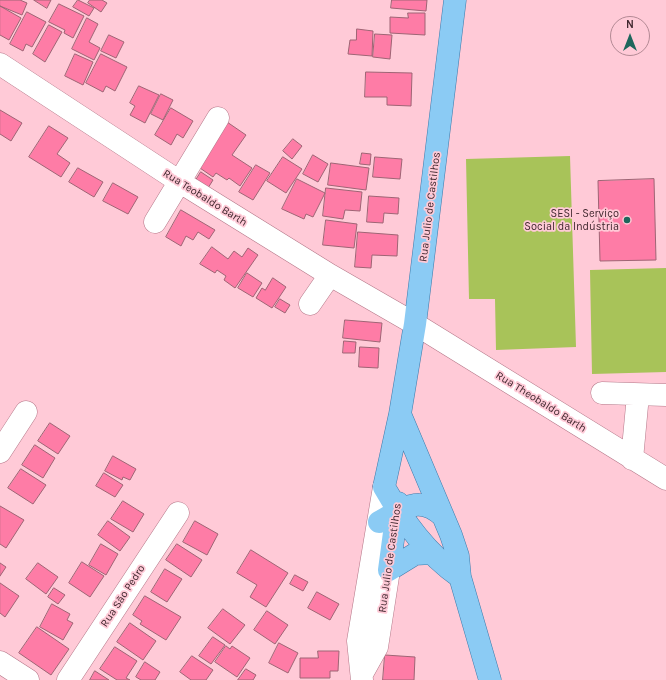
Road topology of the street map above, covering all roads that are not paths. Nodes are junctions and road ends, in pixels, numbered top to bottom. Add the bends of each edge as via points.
1 (455, 0) edge
2 (0, 64) edge
3 (218, 118) dead end
4 (180, 182) junction
5 (155, 222) dead end
6 (330, 275) junction
7 (310, 304) dead end
8 (415, 324) junction
9 (602, 393) dead end
10 (638, 395) junction
11 (666, 395) edge
12 (26, 412) dead end
13 (400, 414) junction
14 (0, 452) edge
15 (632, 459) junction
16 (666, 479) edge
17 (384, 488) junction
18 (398, 511) junction
19 (178, 513) dead end
20 (443, 516) junction
21 (379, 522) junction
22 (432, 553) junction
23 (389, 570) junction
24 (460, 577) junction
25 (0, 662) edge
26 (362, 677) edge
27 (28, 680) edge
28 (68, 680) edge
29 (490, 680) edge

1 - 8 main road, Rua Julio de Castilhos
2 - 4 street, Rua Teobaldo Barth
3 - 4 street
4 - 5 street
4 - 6 street, Rua Teobaldo Barth
6 - 7 street
6 - 8 street, Rua Teobaldo Barth
8 - 13 main road, Rua Julio de Castilhos
8 - 15 street, Rua Theobaldo Barth
9 - 10 street
10 - 11 street
10 - 15 street
12 - 14 street
13 - 17 main road, Rua Julio de Castilhos
13 - 18 main road, Rua Julio de Castilhos
13 - 20 main road
15 - 16 street, Rua Theobaldo Barth
17 - 18 main road
17 - 21 street, Rua Julio de Castilhos
18 - 20 main road via 421,504 432,506
18 - 21 main road
18 - 22 main road
18 - 23 main road, Rua Julio de Castilhos
19 - 28 street, Rua São Pedro
20 - 24 main road via 458,556
21 - 26 street, Rua Julio de Castilhos via 358,641
22 - 23 main road via 416,554
22 - 24 main road
23 - 26 street, Rua Julio de Castilhos via 377,647
24 - 29 main road
25 - 27 street

